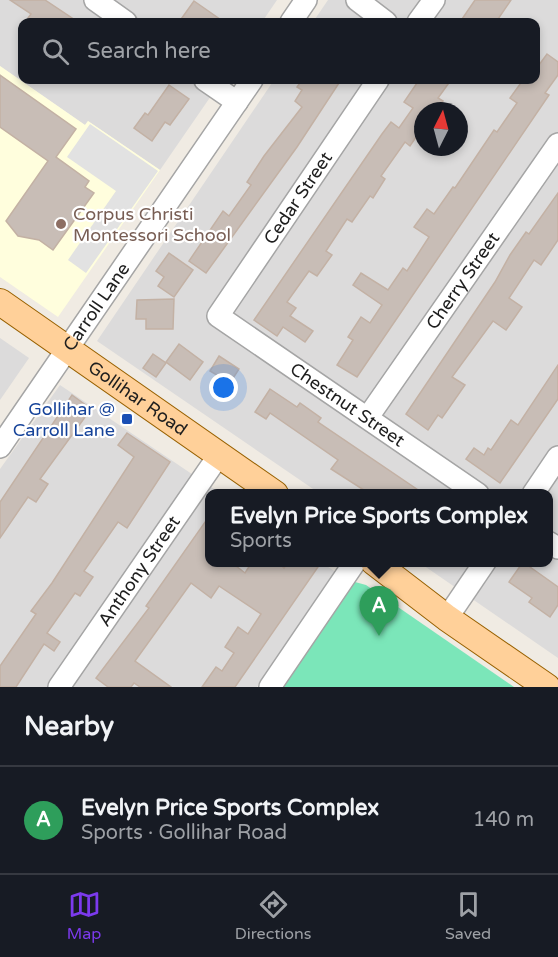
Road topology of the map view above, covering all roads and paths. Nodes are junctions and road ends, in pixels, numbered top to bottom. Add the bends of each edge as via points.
1 (95, 0) edge
2 (306, 0) edge
3 (357, 0) edge
4 (434, 0) edge
5 (120, 18) edge
6 (294, 18) edge
7 (381, 18) edge
8 (421, 18) edge
9 (212, 84) edge
10 (249, 84) edge
11 (375, 84) edge
12 (237, 102) junction
13 (558, 144) edge
14 (0, 302) edge
15 (218, 316) joint
16 (69, 348) junction
17 (368, 417) junction
18 (0, 447) edge
19 (219, 455) junction
20 (558, 457) edge
21 (268, 489) edge
22 (471, 489) edge
23 (536, 489) edge
24 (352, 567) edge
25 (381, 567) edge
26 (482, 567) edge
27 (447, 618) junction
28 (59, 687) edge
29 (270, 687) edge
30 (547, 687) edge

1 - 5 street
2 - 6 street
3 - 7 street
4 - 8 street
9 - 12 street
10 - 12 street, Carroll Lane
11 - 15 street, Cedar Street
12 - 16 street, Carroll Lane
13 - 17 street, Cherry Street
14 - 16 main road, Gollihar Road
15 - 17 street, Chestnut Street
16 - 18 street, Carroll Lane
16 - 19 main road, Gollihar Road
17 - 22 street, Chestnut Street
19 - 21 main road, Gollihar Road
19 - 28 street, Anthony Street
20 - 23 street
24 - 29 street
25 - 27 main road
26 - 27 street
27 - 30 main road

